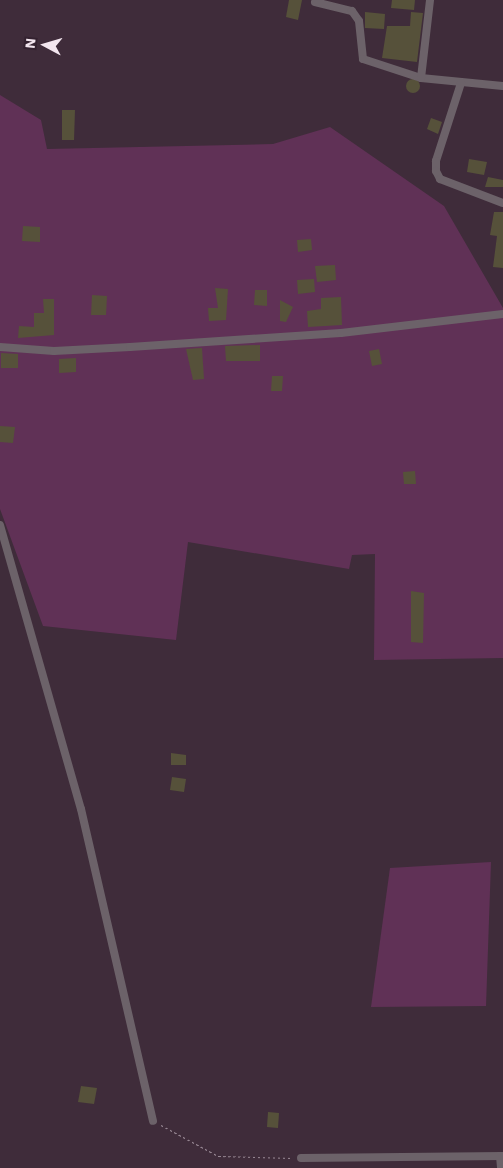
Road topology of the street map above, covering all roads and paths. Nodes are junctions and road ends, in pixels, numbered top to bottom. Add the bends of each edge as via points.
1 (430, 0) edge
2 (315, 2) dead end
3 (421, 78) junction
4 (461, 83) junction
5 (503, 86) edge
6 (503, 203) edge
7 (503, 314) edge
8 (0, 347) edge
9 (0, 525) edge
10 (153, 1120) joint
11 (502, 1156) edge
12 (301, 1158) joint
13 (501, 1168) edge

1 - 3 street
2 - 3 street via 352,11 359,21 363,59
3 - 4 street
4 - 5 street
4 - 6 street via 436,171 440,179
7 - 8 street via 341,333 149,346 54,351
9 - 10 street via 81,809
10 - 12 path via 218,1156
11 - 12 street
11 - 13 street

